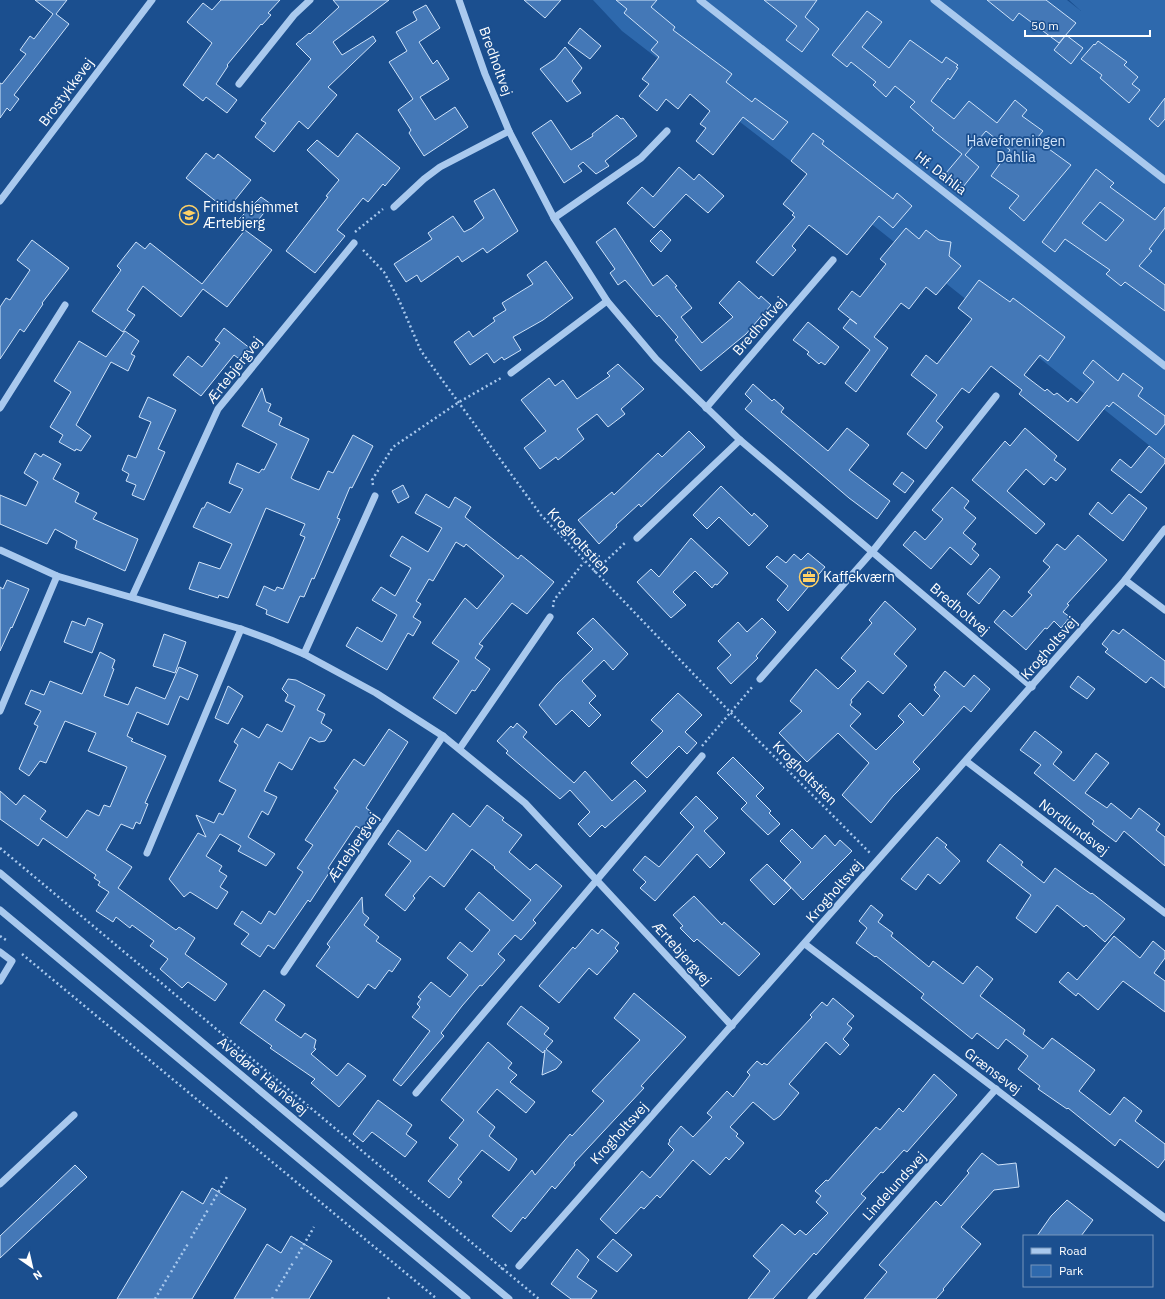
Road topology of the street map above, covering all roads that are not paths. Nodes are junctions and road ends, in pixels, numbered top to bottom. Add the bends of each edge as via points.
1 (152, 0) edge
2 (310, 0) edge
3 (459, 0) edge
4 (700, 0) edge
5 (934, 0) edge
6 (238, 84) dead end
7 (509, 131) junction
8 (667, 131) dead end
9 (1165, 180) edge
10 (0, 200) edge
11 (394, 207) road end
12 (554, 218) junction
13 (354, 243) road end
14 (833, 260) dead end
15 (607, 301) junction
16 (65, 305) dead end
17 (1165, 366) edge
18 (510, 373) road end
19 (996, 396) dead end
20 (0, 408) edge
21 (706, 408) junction
22 (740, 440) junction
23 (375, 496) road end
24 (1165, 529) edge
25 (637, 538) road end
26 (0, 550) edge
27 (872, 552) junction
28 (58, 576) junction
29 (1125, 580) junction
30 (132, 597) junction
31 (1165, 610) edge
32 (550, 617) road end
33 (241, 629) junction
34 (304, 654) junction
35 (760, 679) road end
36 (1032, 687) junction
37 (0, 711) edge
38 (443, 736) junction
39 (460, 748) junction
40 (702, 756) road end
41 (966, 761) junction
42 (147, 853) dead end
43 (0, 873) edge
44 (597, 879) junction
45 (0, 910) edge
46 (1165, 913) edge
47 (805, 944) junction
48 (0, 952) edge
49 (284, 972) dead end
50 (0, 981) edge
51 (732, 1026) junction
52 (996, 1090) junction
53 (416, 1093) dead end
54 (74, 1115) dead end
55 (0, 1184) edge
56 (1165, 1218) edge
57 (519, 1266) dead end
58 (467, 1299) edge
59 (509, 1299) edge
60 (811, 1299) edge

1 - 10 street, Brostykkevej
2 - 6 street via 294,15
3 - 7 street, Bredholtvej via 485,74
4 - 17 street, Hf. Dahlia
5 - 9 street
7 - 11 street via 440,167
7 - 12 street, Bredholtvej
8 - 12 street via 641,158
12 - 15 street, Bredholtvej
13 - 30 street, Ærtebjergvej via 218,409
14 - 21 street, Bredholtvej
15 - 18 street
15 - 21 street, Bredholtvej via 656,359
16 - 20 street
19 - 27 street
21 - 22 street, Bredholtvej
22 - 25 street
22 - 27 street, Bredholtvej
23 - 34 street
24 - 29 street, Krogholtsvej
26 - 28 street, Ærtebjergvej
27 - 35 street
27 - 36 street, Bredholtvej
28 - 30 street, Ærtebjergvej
28 - 37 street
29 - 31 street
29 - 36 street, Krogholtsvej
30 - 33 street, Ærtebjergvej
32 - 39 street
33 - 34 street, Ærtebjergvej
33 - 42 street
34 - 38 street, Ærtebjergvej via 376,693
36 - 41 street, Krogholtsvej
38 - 39 street, Ærtebjergvej
38 - 49 street, Ærtebjergvej
39 - 44 street, Ærtebjergvej via 525,803
40 - 44 street
41 - 46 street, Nordlundsvej
41 - 47 street, Krogholtsvej
43 - 59 street, Avedøre Havnevej
44 - 51 street, Ærtebjergvej
44 - 53 street
45 - 58 street
47 - 51 street, Krogholtsvej
47 - 52 street, Grænsevej
48 - 50 street via 12,961
51 - 57 street, Krogholtsvej
52 - 56 street, Grænsevej
52 - 60 street, Lindelundsvej
54 - 55 street

